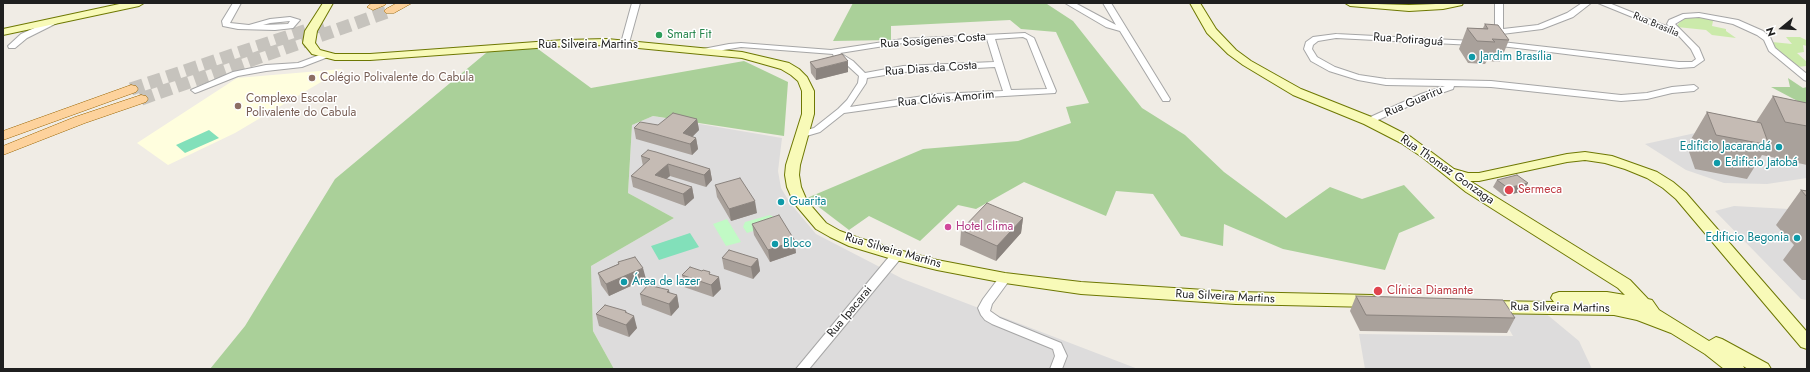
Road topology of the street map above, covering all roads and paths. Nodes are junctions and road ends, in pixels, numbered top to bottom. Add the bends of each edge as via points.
1 (237, 3) edge
2 (328, 3) edge
3 (406, 3) edge
4 (636, 3) edge
5 (1070, 3) edge
6 (1107, 3) edge
7 (1195, 3) edge
8 (1350, 3) edge
9 (1458, 3) edge
10 (1499, 3) edge
11 (1587, 3) edge
12 (1602, 3) edge
13 (134, 4) edge
14 (1373, 4) edge
15 (1425, 5) edge
16 (381, 7) tunnel mouth
17 (58, 20) junction
18 (252, 26) dead end
19 (1123, 29) junction
20 (3, 32) edge
21 (1499, 32) junction
22 (990, 37) junction
23 (1687, 38) junction
24 (1491, 42) junction
25 (625, 43) junction
26 (12, 46) dead end
27 (706, 51) junction
28 (831, 52) junction
29 (324, 55) junction
30 (998, 64) junction
31 (863, 76) junction
32 (1807, 78) edge
33 (1459, 84) junction
34 (1694, 88) dead end
35 (131, 89) tunnel mouth
36 (195, 90) dead end
37 (1052, 91) joint
38 (1008, 94) junction
39 (141, 99) tunnel mouth
40 (1166, 99) dead end
41 (841, 111) junction
42 (1369, 121) junction
43 (817, 130) junction
44 (829, 131) dead end
45 (803, 134) junction
46 (3, 136) edge
47 (3, 151) edge
48 (1451, 172) junction
49 (1479, 177) junction
50 (1481, 194) junction
51 (897, 255) junction
52 (1598, 268) junction
53 (1005, 278) junction
54 (1607, 298) junction
55 (1387, 301) edge
56 (1643, 303) junction
57 (1671, 327) junction
58 (1804, 339) edge
59 (802, 369) edge
60 (1056, 369) edge
61 (1736, 369) edge
62 (1762, 369) edge

1 - 18 street via 226,24 238,27
2 - 29 main road via 311,31 308,43 316,52
3 - 16 main road
4 - 25 street
5 - 19 street via 1109,25
6 - 19 street
7 - 42 main road, Rua Thomaz Gonzaga via 1211,31 1247,63 1297,92
8 - 14 main road
9 - 15 main road
10 - 21 street
11 - 21 street via 1570,15 1539,27
12 - 23 street, Rua Brasília
13 - 17 main road
14 - 15 main road
17 - 20 main road
17 - 26 street via 24,36
19 - 40 street
21 - 24 street
22 - 28 street, Rua Sosígenes Costa via 898,41
22 - 30 street
22 - 37 street, Rua Sosígenes Costa via 1025,35 1030,38
23 - 24 street, Rua Potiraguá via 1700,58 1698,63 1679,65
23 - 32 street, Rua Potiraguá via 1671,24 1683,16 1699,15 1735,22 1764,36 1772,49
24 - 33 street, Rua Potiraguá via 1448,43 1336,36 1316,39 1309,44 1308,49 1314,59 1332,69 1358,77 1399,83
25 - 27 main road, Rua Silveira Martins
25 - 29 main road, Rua Silveira Martins via 564,43 370,57
27 - 28 street via 741,45
27 - 45 main road, Rua Silveira Martins via 767,60 795,72 803,80 808,91 808,114
28 - 31 street via 850,63
29 - 36 street via 307,63 236,74
30 - 31 street, Rua Dias da Costa via 903,69
30 - 38 street
31 - 41 street via 857,93
33 - 34 street, Rua Potiraguá via 1491,84 1621,98
33 - 42 street, Rua Guariru via 1424,96
35 - 46 main road
37 - 38 street, Rua Clóvis Amorim
38 - 41 street, Rua Clóvis Amorim via 926,98
39 - 47 main road
41 - 43 street
42 - 48 main road, Rua Thomaz Gonzaga via 1406,140
43 - 44 street
43 - 45 street
45 - 51 main road, Rua Silveira Martins via 792,175 801,203 821,226 835,234
48 - 49 main road via 1462,176
48 - 50 main road, Rua Thomaz Gonzaga
49 - 50 main road via 1475,184
49 - 58 main road via 1585,156 1607,159 1652,175 1668,184 1681,196
50 - 52 main road, Rua Thomaz Gonzaga
51 - 53 main road, Rua Silveira Martins
51 - 59 street, Rua Ipacarai
52 - 54 main road via 1615,286 1616,290
52 - 56 main road, Rua Thomaz Gonzaga via 1624,284
53 - 55 main road, Rua Silveira Martins via 1130,292
53 - 60 street via 987,302 985,312 996,321 1057,346 1061,356
54 - 56 main road, Rua Silveira Martins
54 - 57 main road, Rua Silveira Martins via 1474,303 1614,309 1640,315
56 - 57 main road, Rua Thomaz Gonzaga
56 - 62 main road via 1664,312
57 - 61 main road via 1711,350

